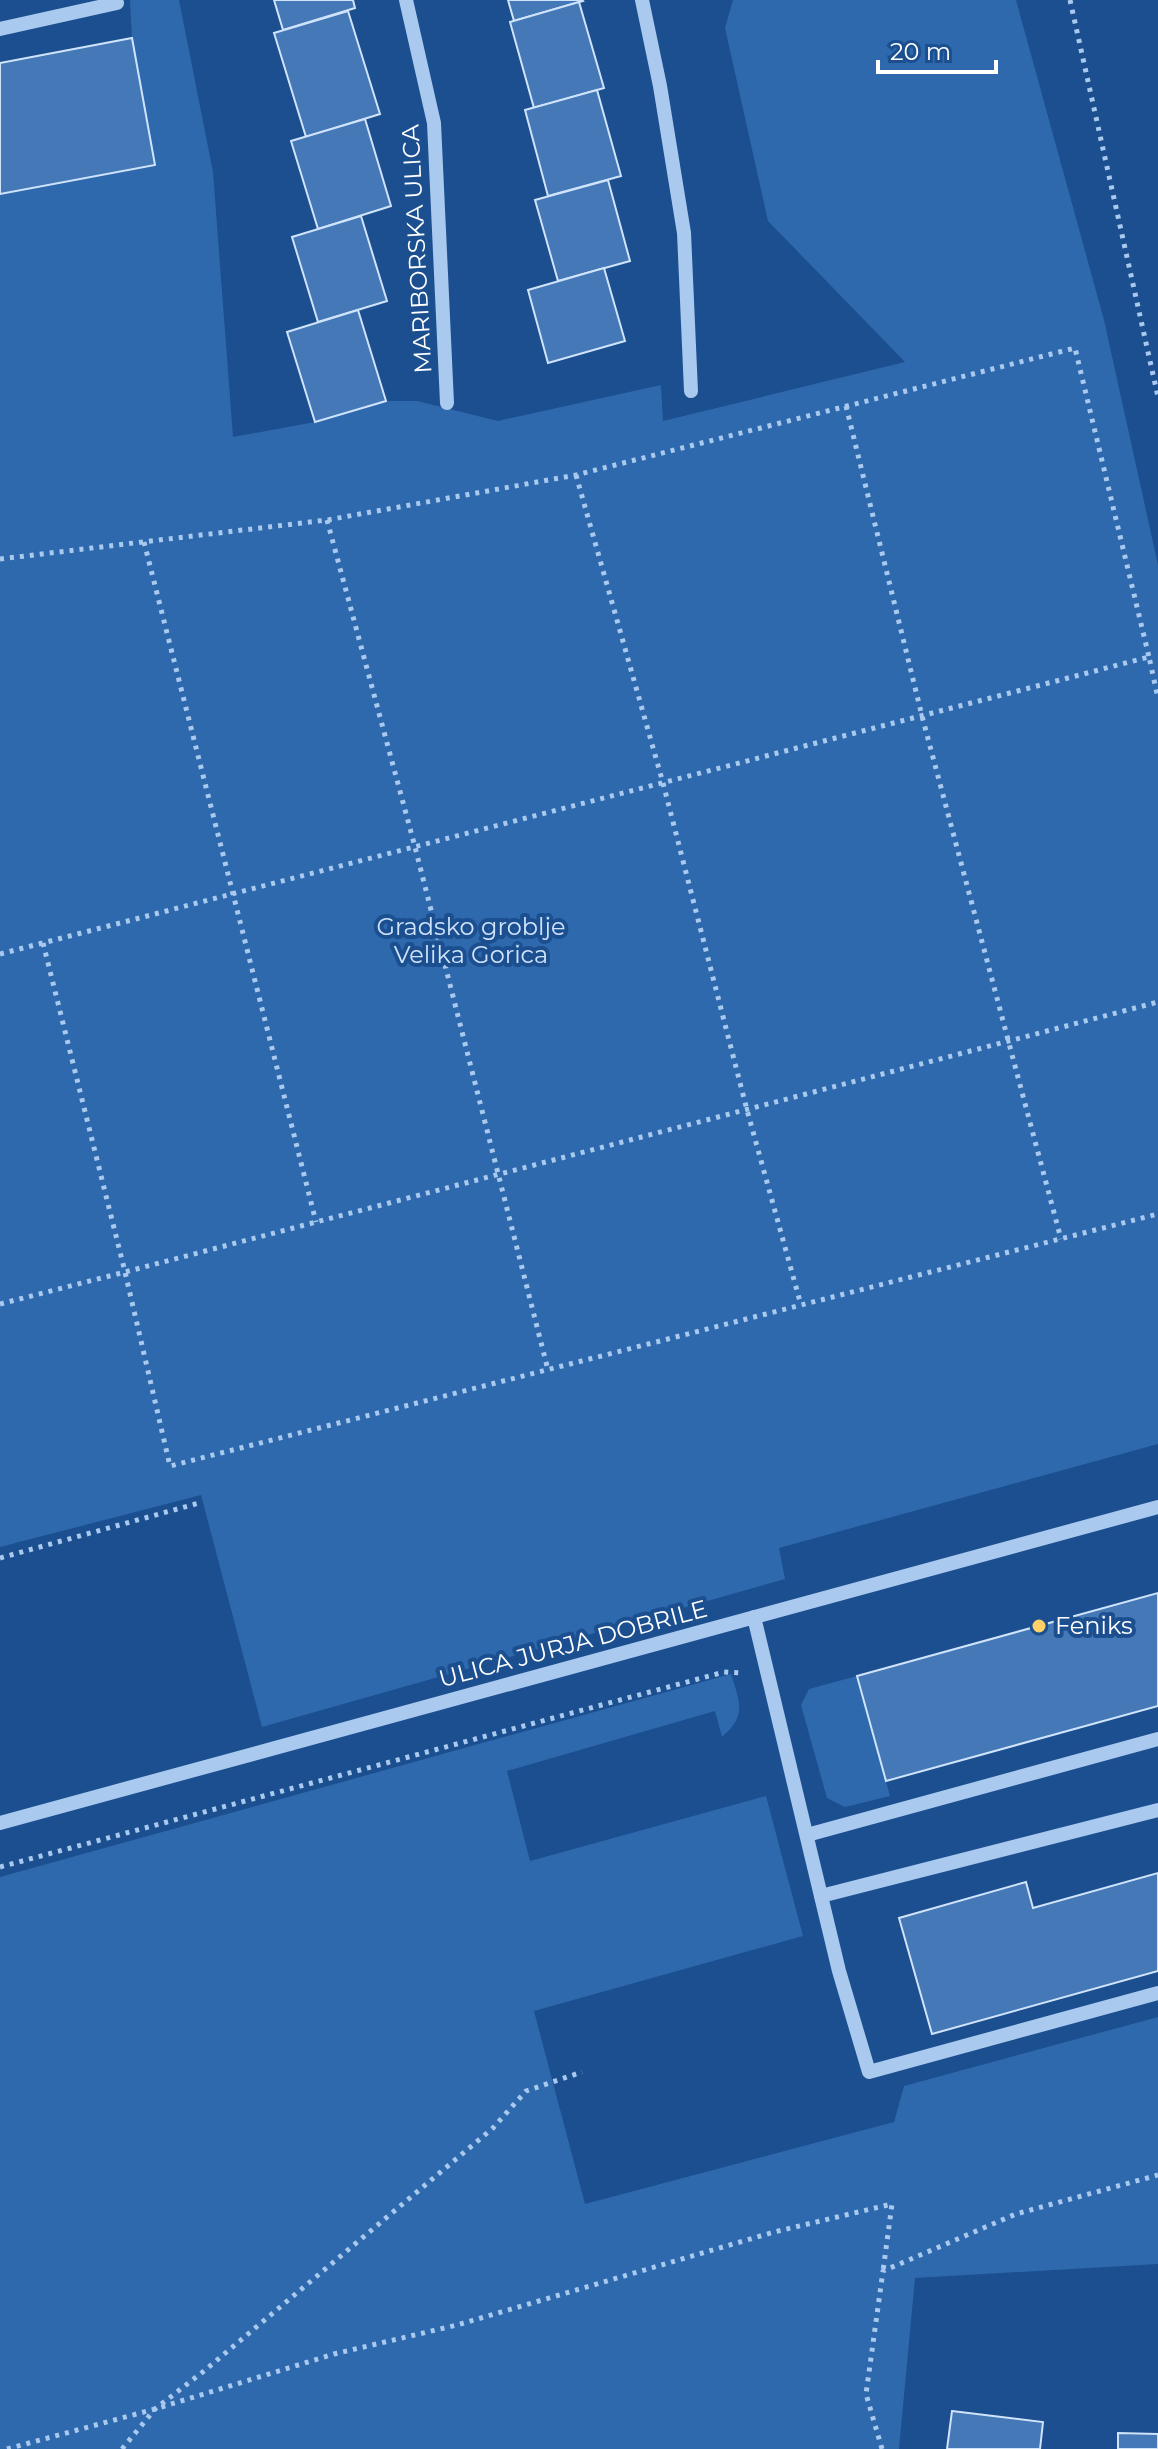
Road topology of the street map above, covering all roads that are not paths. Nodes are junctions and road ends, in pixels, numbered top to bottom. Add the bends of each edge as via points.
1 (406, 0) edge
2 (642, 0) edge
3 (117, 3) dead end
4 (0, 29) edge
5 (691, 391) dead end
6 (447, 403) dead end
7 (1158, 1507) edge
8 (754, 1617) junction
9 (1158, 1739) edge
10 (1158, 1810) edge
11 (0, 1823) edge
12 (807, 1835) junction
13 (821, 1896) junction
14 (1158, 1993) edge

1 - 6 street, MARIBORSKA ULICA via 434,123
2 - 5 street via 684,233
3 - 4 street
7 - 8 street, ULICA JURJA DOBRILE
8 - 11 street, ULICA JURJA DOBRILE
8 - 12 street
9 - 12 street
10 - 13 street
12 - 13 street
13 - 14 street via 869,2072

